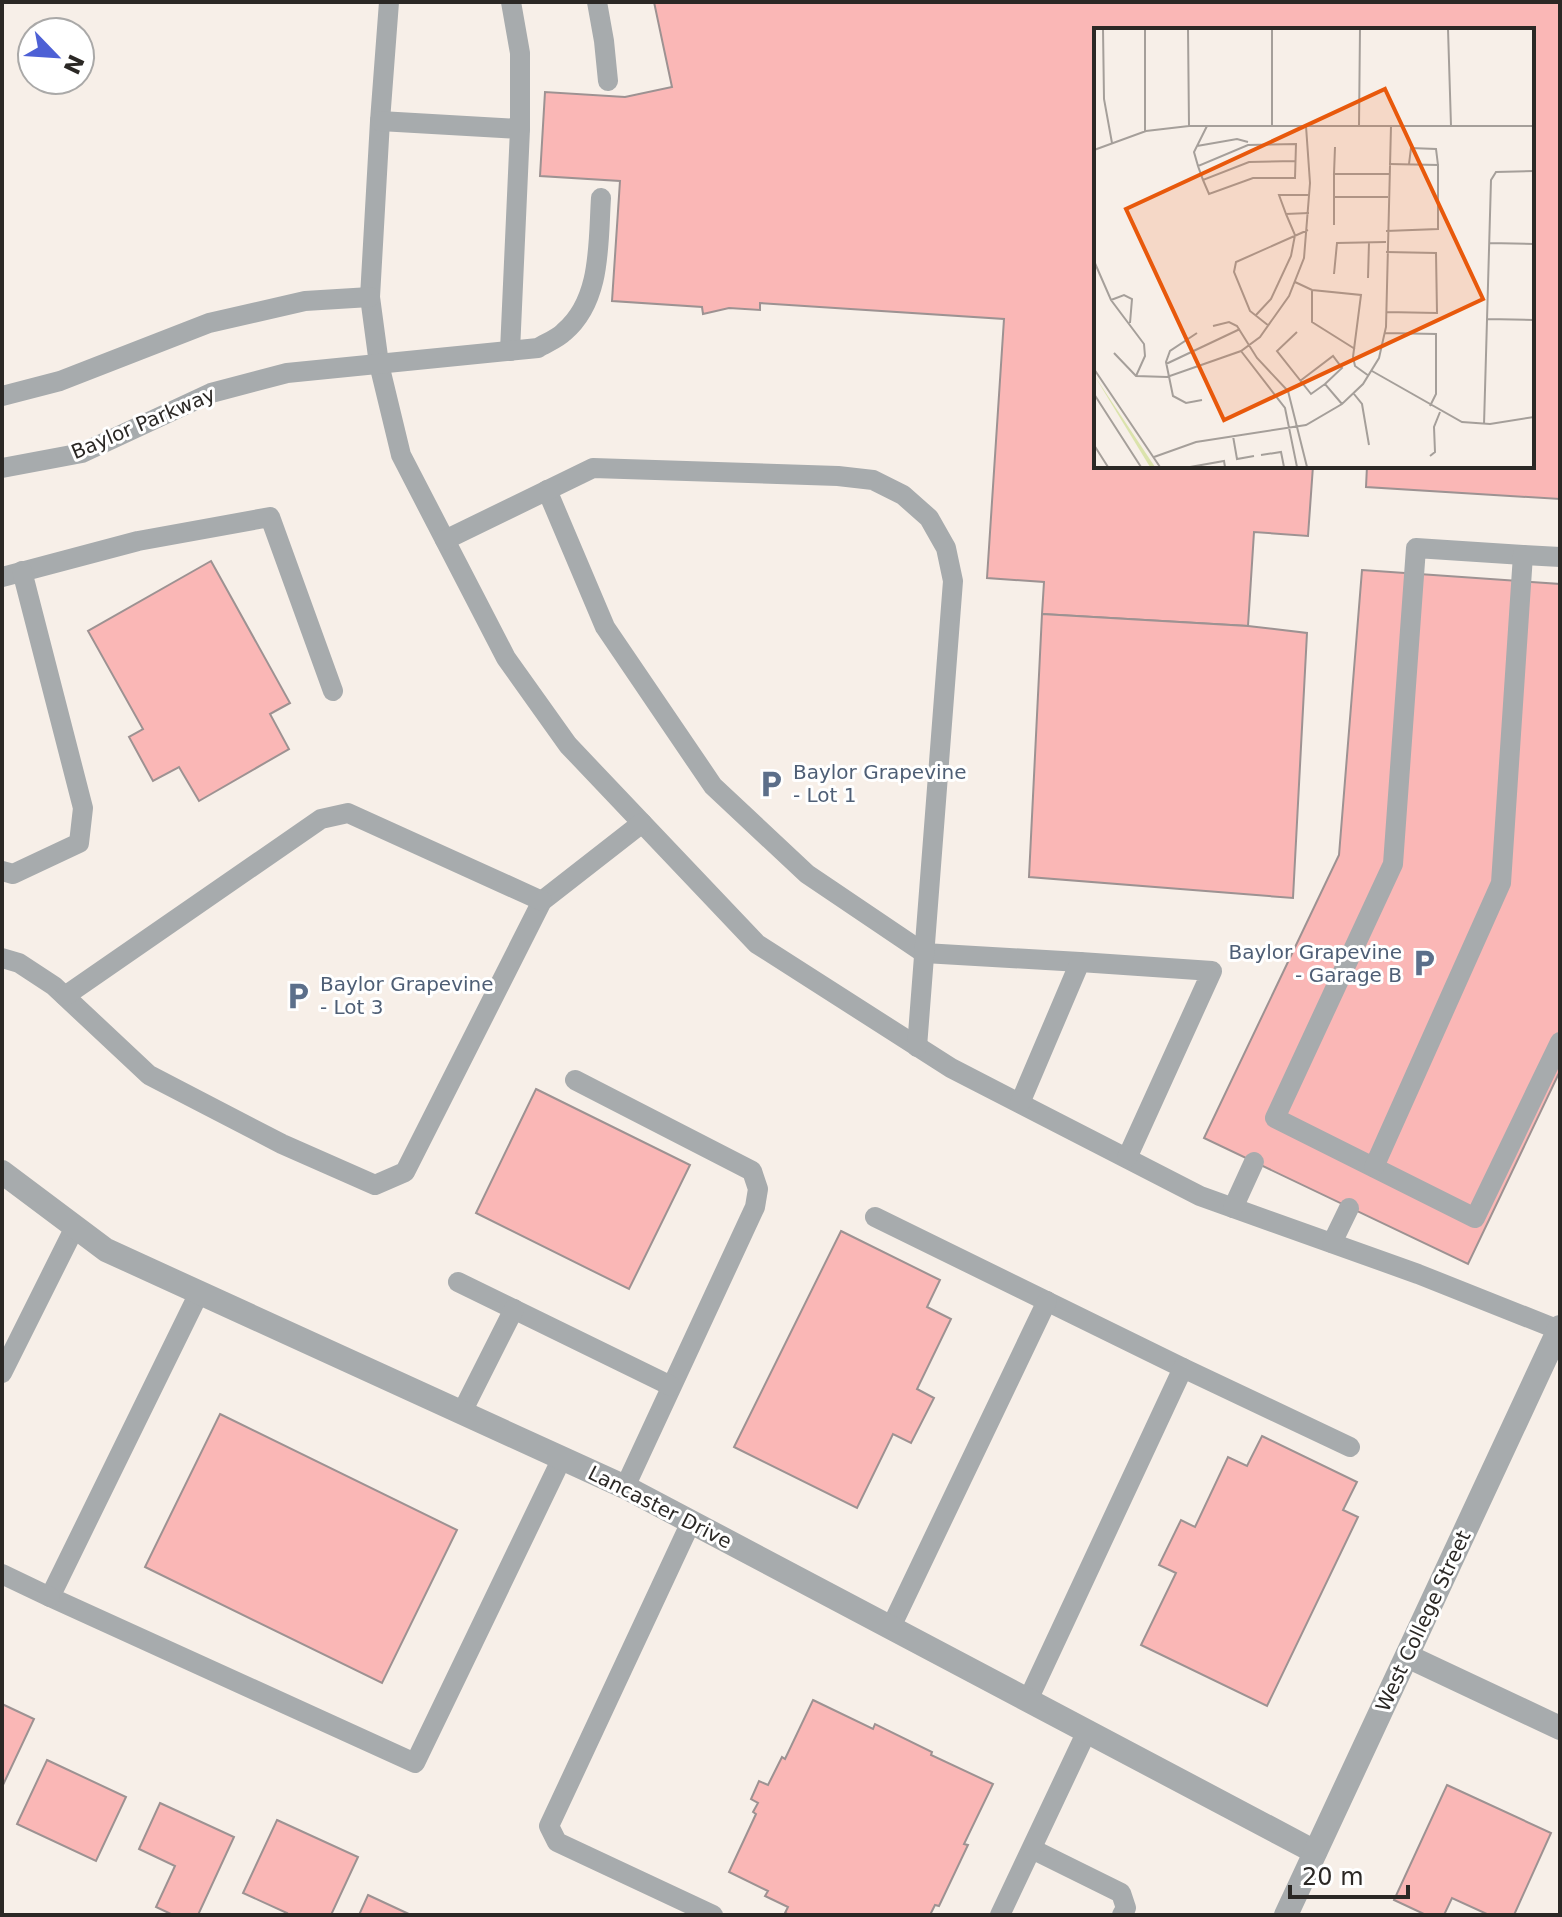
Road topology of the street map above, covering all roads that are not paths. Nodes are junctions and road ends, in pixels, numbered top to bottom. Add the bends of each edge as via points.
1 (389, 2) edge
2 (511, 2) edge
3 (597, 2) edge
4 (608, 81) dead end
5 (380, 121) junction
6 (520, 129) junction
7 (601, 198) dead end
8 (370, 297) junction
9 (510, 351) junction
10 (379, 364) junction
11 (2, 396) edge
12 (2, 468) edge
13 (547, 490) junction
14 (445, 540) junction
15 (1523, 555) junction
16 (1560, 557) edge
17 (12, 574) edge
18 (333, 691) dead end
19 (642, 823) junction
20 (2, 871) edge
21 (542, 901) junction
22 (924, 953) junction
23 (2, 958) edge
24 (1080, 962) junction
25 (65, 996) junction
26 (1560, 1042) edge
27 (917, 1047) junction
28 (575, 1080) dead end
29 (1020, 1103) junction
30 (1127, 1158) junction
31 (1254, 1162) dead end
32 (1374, 1167) junction
33 (2, 1172) edge
34 (1233, 1208) junction
35 (1349, 1208) dead end
36 (875, 1217) dead end
37 (75, 1227) junction
38 (1332, 1243) junction
39 (458, 1282) dead end
40 (199, 1293) junction
41 (1047, 1301) junction
42 (514, 1309) junction
43 (1559, 1329) edge
44 (1183, 1368) junction
45 (2, 1373) edge
46 (671, 1386) junction
47 (462, 1412) junction
48 (1350, 1447) dead end
49 (562, 1458) junction
50 (625, 1487) junction
51 (691, 1522) junction
52 (2, 1574) edge
53 (50, 1597) junction
54 (891, 1627) junction
55 (1407, 1656) junction
56 (1028, 1700) junction
57 (1560, 1728) edge
58 (1087, 1731) junction
59 (1032, 1849) junction
60 (1315, 1852) junction
61 (713, 1915) edge
62 (1000, 1915) edge
63 (1122, 1915) edge
64 (1286, 1915) edge

1 - 5 lane
2 - 6 lane via 520,53
3 - 4 lane
5 - 6 lane
5 - 8 lane
6 - 9 lane
7 - 9 lane, Baylor Parkway via 595,277 585,307 565,332 538,348
8 - 10 lane
8 - 11 lane via 305,301 209,323 60,381
9 - 10 lane, Baylor Parkway
10 - 12 lane, Baylor Parkway via 287,373 211,393 82,453
10 - 14 lane via 401,455
13 - 14 lane
13 - 22 lane via 605,627 713,786 807,874
13 - 22 lane via 593,468 838,476 873,480 903,495 929,518 946,548 953,581
14 - 19 lane via 506,658 568,745
15 - 16 lane
15 - 32 lane via 1501,883
15 - 32 lane via 1416,548 1393,864 1275,1118
17 - 18 lane via 138,541 270,517
17 - 20 lane via 83,808 79,843 13,874
19 - 21 lane
19 - 27 lane via 757,944
21 - 25 lane via 348,813 321,819
21 - 25 lane via 405,1172 375,1185 149,1075
22 - 24 lane
22 - 27 lane
23 - 25 lane via 19,963
24 - 29 lane
24 - 30 lane via 1212,971
26 - 32 lane via 1475,1218
27 - 29 lane
28 - 46 lane via 752,1171 758,1189 755,1207
29 - 30 lane
30 - 34 lane
31 - 34 lane
33 - 37 street, Lancaster Drive
34 - 38 lane
35 - 38 lane
36 - 41 lane
37 - 40 street, Lancaster Drive via 106,1250
37 - 45 lane
38 - 43 lane
39 - 42 lane
40 - 47 street, Lancaster Drive
40 - 53 lane
41 - 44 lane
41 - 54 lane
42 - 46 lane
42 - 47 lane
43 - 55 street, West College Street
44 - 48 lane
44 - 56 lane
46 - 50 lane
47 - 49 street, Lancaster Drive
49 - 50 street, Lancaster Drive
49 - 53 lane via 415,1763
50 - 51 street, Lancaster Drive
51 - 54 street, Lancaster Drive
51 - 61 lane via 549,1826 557,1842
52 - 53 lane
54 - 56 street, Lancaster Drive
55 - 57 street
55 - 60 street, West College Street
56 - 58 street, Lancaster Drive
58 - 59 lane
58 - 60 street, Lancaster Drive
59 - 62 lane
59 - 63 lane via 1121,1893 1126,1908
60 - 64 street, West College Street

